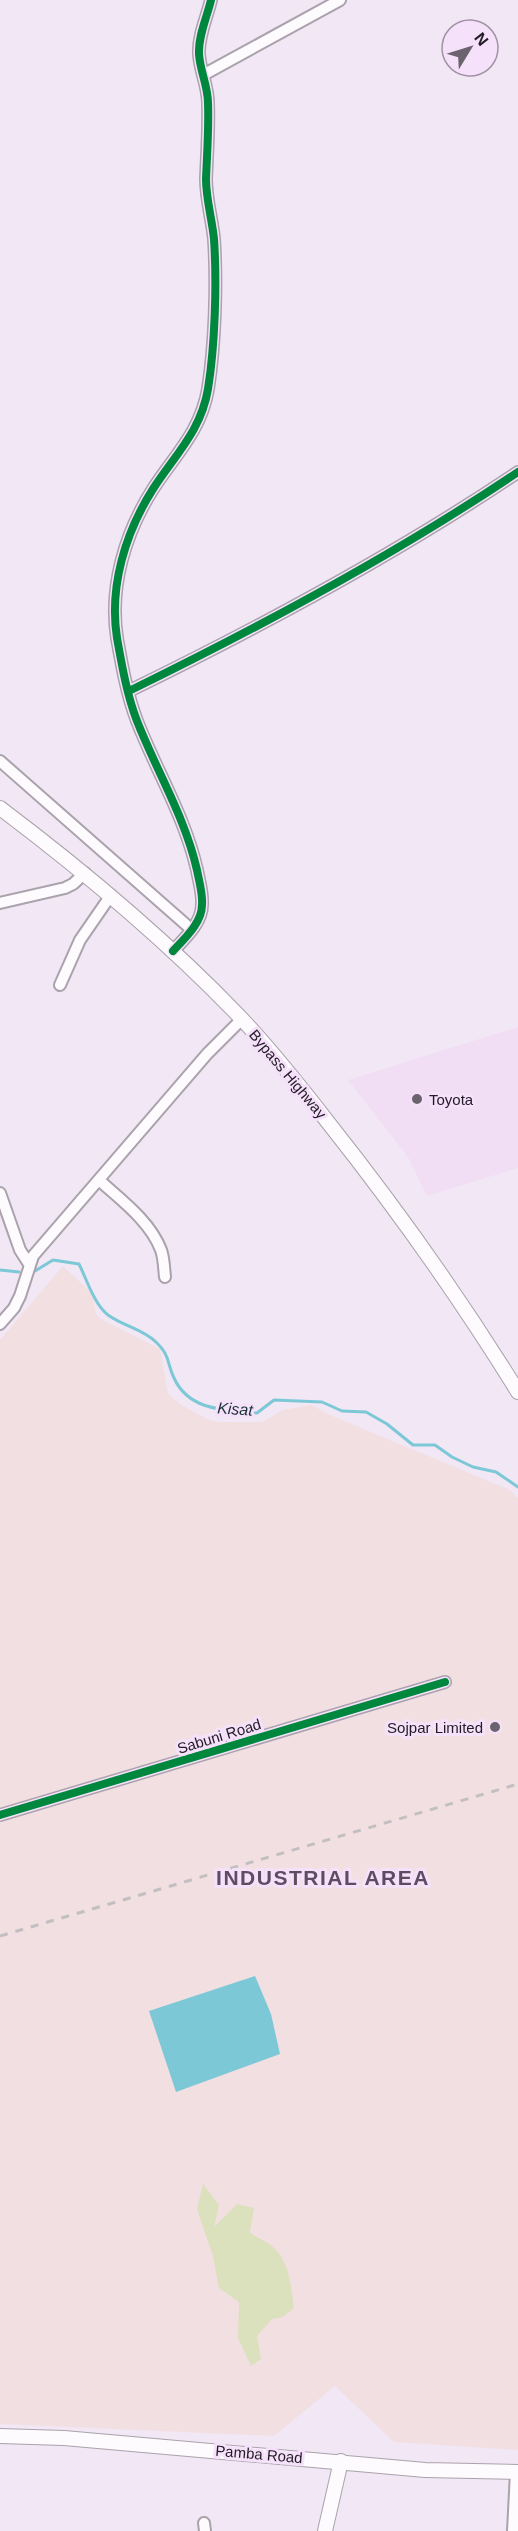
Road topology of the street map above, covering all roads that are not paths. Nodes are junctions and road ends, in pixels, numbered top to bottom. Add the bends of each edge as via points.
1 (211, 0) edge
2 (340, 0) edge
3 (203, 75) junction
4 (518, 472) edge
5 (129, 691) junction
6 (0, 761) edge
7 (0, 808) edge
8 (85, 873) junction
9 (111, 895) junction
10 (0, 903) edge
11 (191, 929) junction
12 (173, 951) junction
13 (60, 985) dead end
14 (242, 1019) junction
15 (99, 1180) junction
16 (0, 1193) edge
17 (29, 1264) junction
18 (165, 1277) dead end
19 (0, 1324) edge
20 (518, 1392) edge
21 (445, 1682) dead end
22 (0, 1815) edge
23 (0, 2436) edge
24 (341, 2461) junction
25 (517, 2472) edge
26 (325, 2531) edge
27 (513, 2531) edge

1 - 3 street via 199,53
2 - 3 street
3 - 5 street via 208,102 206,180 215,270 208,391 191,438 152,490 121,558 117,634
4 - 5 street via 450,517 319,591
5 - 11 street via 137,719 192,848 202,905
6 - 11 street
7 - 8 main road, Bypass Highway
8 - 9 main road, Bypass Highway
8 - 10 street via 65,888
9 - 12 main road, Bypass Highway
9 - 13 street via 80,940
11 - 12 street
12 - 14 main road, Bypass Highway
14 - 15 street
14 - 20 main road, Bypass Highway via 379,1185
15 - 17 street
15 - 18 street via 151,1232 161,1249
16 - 17 street via 20,1250
17 - 19 street via 20,1296
21 - 22 street, Sabuni Road
23 - 24 main road, Pamba Road
24 - 25 main road, Pamba Road via 425,2470
24 - 26 main road
25 - 27 street

